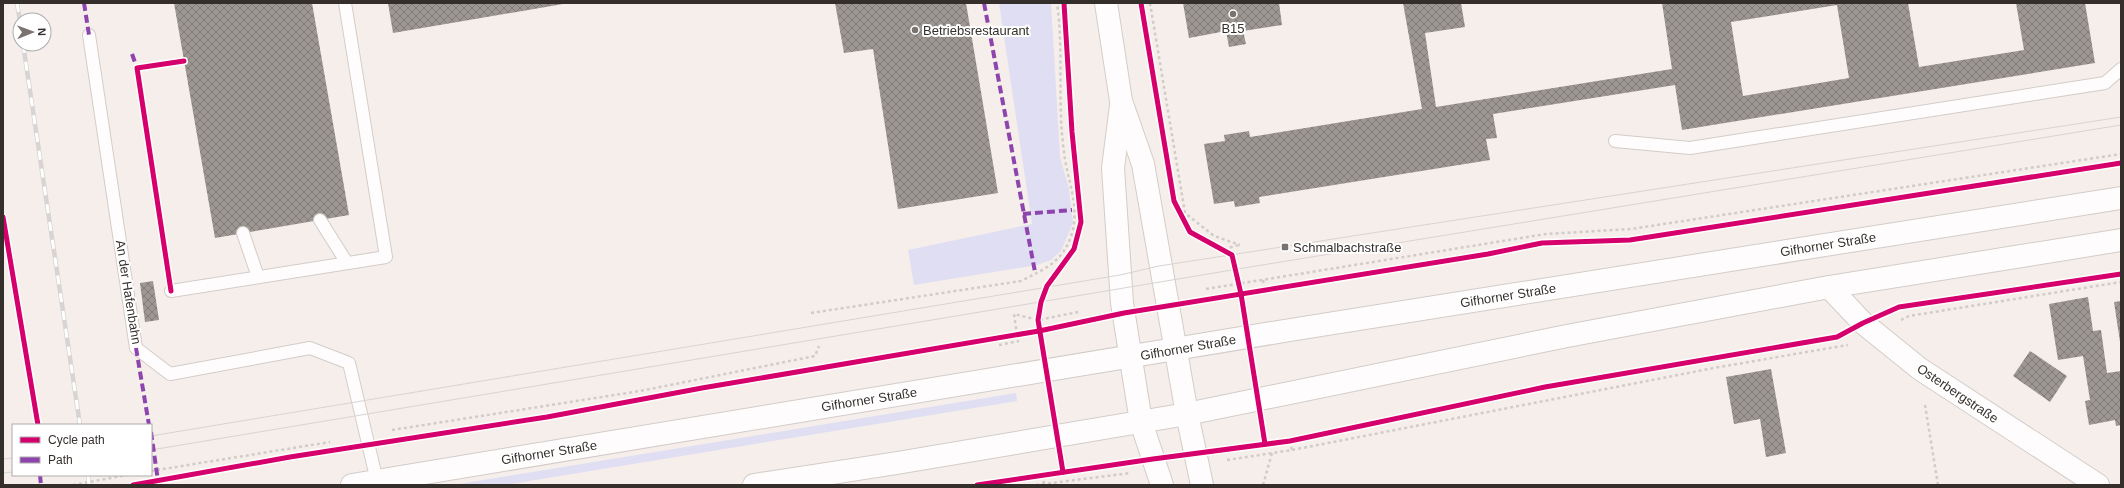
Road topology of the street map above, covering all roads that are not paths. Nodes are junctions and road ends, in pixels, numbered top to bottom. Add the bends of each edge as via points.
1 (345, 3) edge
2 (1106, 3) edge
3 (89, 35) dead end
4 (2121, 69) edge
5 (1122, 101) junction
6 (1615, 141) dead end
7 (2121, 198) edge
8 (320, 220) dead end
9 (243, 233) dead end
10 (2121, 240) edge
11 (347, 263) junction
12 (258, 277) junction
13 (1829, 287) junction
14 (171, 291) dead end
15 (1177, 348) junction
16 (1130, 357) junction
17 (1187, 414) junction
18 (1141, 422) junction
19 (377, 481) junction
20 (352, 485) edge
21 (754, 485) edge
22 (1162, 485) edge
23 (1202, 485) edge
24 (2098, 485) edge

1 - 11 lane via 386,257
2 - 5 main road
3 - 19 lane, An der Hafenbahn via 136,348 170,374 310,348 349,363
4 - 6 lane via 2105,83 1690,148
5 - 15 main road via 1143,164
5 - 16 main road via 1113,168 1122,303
7 - 15 main road, Gifhorner Straße
8 - 11 lane
9 - 12 lane
10 - 13 main road
11 - 12 lane
12 - 14 lane
13 - 17 main road via 1567,336
13 - 24 main road, Osterbergstraße via 1863,323 1920,369
15 - 16 main road, Gifhorner Straße
15 - 17 main road
16 - 18 main road
16 - 19 main road, Gifhorner Straße
17 - 18 main road
17 - 23 main road
18 - 21 main road
18 - 22 main road
19 - 20 main road, Gifhorner Straße

